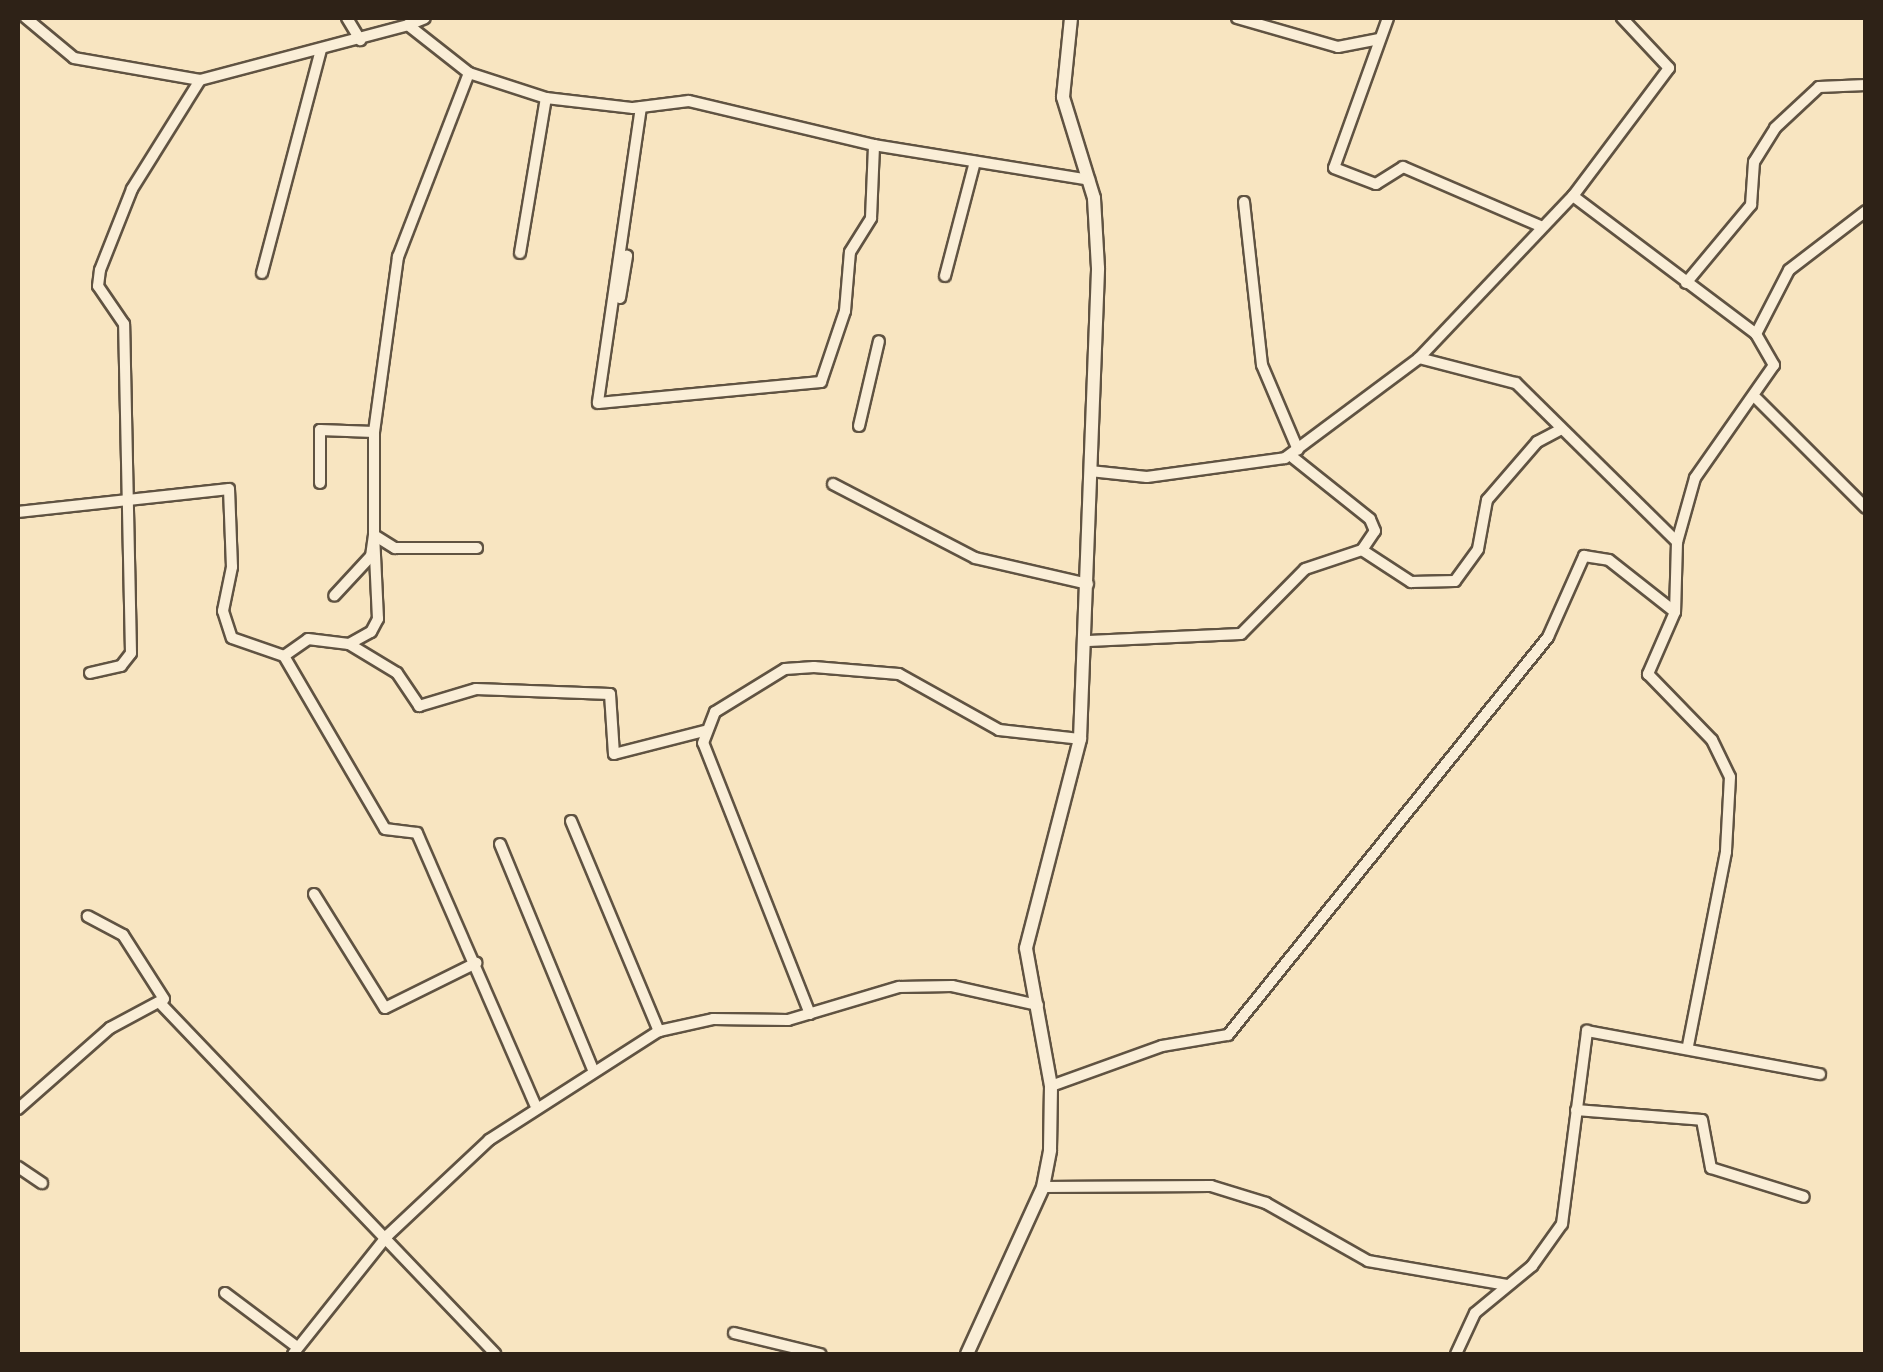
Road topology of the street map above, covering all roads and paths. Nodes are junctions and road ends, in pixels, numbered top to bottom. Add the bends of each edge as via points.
1 (26, 18) edge
2 (347, 18) edge
3 (425, 18) edge
4 (1072, 18) edge
5 (1241, 18) edge
6 (1388, 18) edge
7 (1622, 18) edge
8 (408, 26) junction
9 (1380, 38) junction
10 (360, 40) junction
11 (321, 50) junction
12 (469, 72) junction
13 (200, 80) junction
14 (1866, 86) edge
15 (546, 98) junction
16 (641, 107) junction
17 (874, 145) junction
18 (975, 162) junction
19 (1089, 180) junction
20 (1572, 196) junction
21 (1244, 202) dead end
22 (1866, 212) edge
23 (1542, 227) junction
24 (627, 244) dead end
25 (520, 253) dead end
26 (262, 274) dead end
27 (944, 276) dead end
28 (1686, 283) junction
29 (1756, 334) junction
30 (879, 341) dead end
31 (603, 346) dead end
32 (1419, 358) junction
33 (1757, 399) junction
34 (858, 426) dead end
35 (1560, 430) junction
36 (374, 432) junction
37 (1294, 453) junction
38 (1090, 471) junction
39 (320, 482) dead end
40 (833, 484) dead end
41 (130, 499) junction
42 (1866, 508) edge
43 (18, 512) edge
44 (374, 535) junction
45 (1676, 542) junction
46 (477, 548) dead end
47 (1362, 550) junction
48 (1090, 585) junction
49 (334, 596) dead end
50 (1675, 612) junction
51 (1088, 640) junction
52 (349, 644) junction
53 (284, 656) junction
54 (90, 674) dead end
55 (704, 732) junction
56 (1080, 739) junction
57 (571, 821) dead end
58 (500, 844) dead end
59 (314, 894) dead end
60 (88, 916) dead end
61 (476, 963) junction
62 (161, 1004) junction
63 (1038, 1005) junction
64 (810, 1014) junction
65 (659, 1031) junction
66 (1688, 1046) junction
67 (593, 1070) junction
68 (1820, 1074) dead end
69 (1051, 1086) junction
70 (535, 1104) junction
71 (18, 1109) edge
72 (1576, 1110) junction
73 (18, 1167) edge
74 (42, 1183) dead end
75 (1042, 1187) junction
76 (1804, 1197) dead end
77 (1507, 1285) junction
78 (225, 1293) dead end
79 (734, 1333) dead end
80 (295, 1351) edge
81 (496, 1354) edge
82 (820, 1354) edge
83 (967, 1354) edge
84 (1456, 1354) edge

1 - 13 street via 74,58
2 - 10 street
3 - 8 street
4 - 19 street via 1063,97
5 - 9 street via 1338,47
6 - 9 street
7 - 20 street via 1669,68
8 - 10 street
8 - 12 street
9 - 23 street via 1334,168 1376,184 1403,167
10 - 11 street
11 - 13 street
11 - 26 street
12 - 15 street
12 - 36 street via 398,257
13 - 41 street via 132,190 100,270 98,286 124,324
14 - 28 street via 1829,83 1775,128 1754,162 1751,205
15 - 16 street
15 - 25 street
16 - 17 street via 690,101
16 - 17 street via 598,403 821,382 845,310 850,252 871,218
17 - 18 street
18 - 19 street
18 - 27 street
19 - 38 street via 1098,268
20 - 23 street
20 - 28 street
21 - 37 street via 1262,364
22 - 29 street via 1789,270
23 - 32 street
24 - 31 street
28 - 29 street
29 - 33 street via 1775,372
30 - 34 street
32 - 35 street via 1504,376
32 - 37 street
33 - 42 street
33 - 45 street via 1694,478
35 - 45 street
35 - 47 street via 1536,442 1487,500 1478,549 1454,581 1411,582
36 - 39 street via 320,430
36 - 44 street
37 - 38 street via 1148,477
37 - 47 street via 1370,520 1374,532
38 - 48 street
40 - 48 street via 975,558
41 - 43 street
41 - 53 street via 229,490 226,624 242,645
41 - 54 street via 131,654 121,666
44 - 46 street via 395,548
44 - 49 street via 370,556
44 - 52 street via 378,619
45 - 50 street
47 - 51 street via 1305,569 1241,634
48 - 51 street
50 - 66 street via 1650,683 1712,740 1731,791
50 - 69 street via 1610,560 1584,556 1548,637 1228,1035 1137,1053
51 - 56 street
52 - 53 street via 308,640
52 - 55 street via 396,673 418,706 476,689 610,694 614,754
53 - 61 street via 310,687 385,829 417,834
55 - 56 street via 724,704 795,666 899,674 998,730
55 - 64 street
56 - 63 street via 1027,934
57 - 65 street
58 - 67 street
59 - 61 street via 386,1008
60 - 62 street via 123,935
61 - 70 street
62 - 71 street via 110,1028
62 - 81 street
63 - 64 street via 920,986 871,991
63 - 69 street
64 - 65 street
65 - 67 street
66 - 68 street
66 - 72 street via 1591,1029
67 - 70 street
69 - 75 street
70 - 80 street via 388,1235
72 - 76 street via 1702,1120 1710,1168
72 - 77 street via 1562,1224
73 - 74 street
75 - 77 street via 1211,1186 1266,1203 1368,1261
75 - 83 street
77 - 84 street via 1465,1326
78 - 80 street
79 - 82 street

